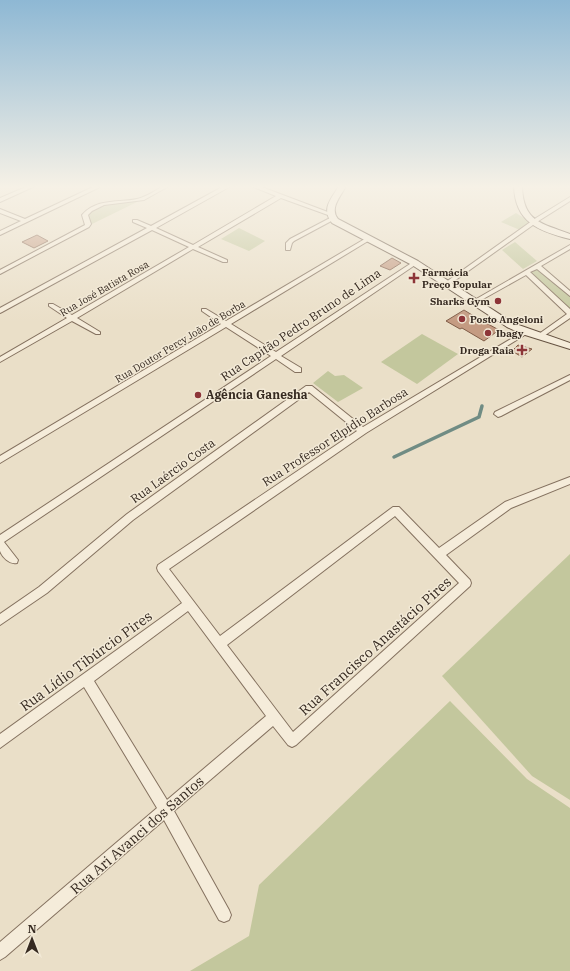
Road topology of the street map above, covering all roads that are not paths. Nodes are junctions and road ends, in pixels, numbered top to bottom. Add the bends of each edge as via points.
1 (77, 231) edge
2 (145, 231) edge
3 (158, 231) edge
4 (220, 231) edge
5 (306, 231) edge
6 (355, 231) edge
7 (521, 231) edge
8 (555, 231) edge
9 (370, 238) junction
10 (570, 238) edge
11 (194, 247) junction
12 (570, 247) edge
13 (288, 249) dead end
14 (225, 261) dead end
15 (415, 263) junction
16 (537, 266) junction
17 (0, 272) edge
18 (526, 272) junction
19 (448, 283) junction
20 (570, 294) edge
21 (474, 302) junction
22 (51, 305) dead end
23 (204, 310) dead end
24 (0, 311) edge
25 (570, 314) edge
26 (73, 318) junction
27 (226, 324) junction
28 (526, 332) junction
29 (98, 333) dead end
30 (539, 336) junction
31 (570, 346) edge
32 (275, 356) junction
33 (0, 360) edge
34 (298, 370) dead end
35 (570, 377) edge
36 (498, 414) dead end
37 (363, 431) junction
38 (0, 460) edge
39 (570, 480) edge
40 (0, 540) edge
41 (0, 544) edge
42 (439, 554) junction
43 (13, 560) dead end
44 (189, 604) junction
45 (0, 620) edge
46 (219, 644) junction
47 (86, 679) junction
48 (274, 717) junction
49 (0, 742) edge
50 (166, 810) junction
51 (224, 915) dead end
52 (0, 952) edge

1 - 17 street
2 - 24 street
3 - 11 street
4 - 11 street, Rua José Batista Rosa
5 - 13 street via 292,240
6 - 9 main road
7 - 19 street
8 - 10 main road
9 - 15 main road
9 - 27 street, Rua Doutor Percy João de Borba
11 - 14 street
11 - 26 street, Rua José Batista Rosa
12 - 16 street
15 - 19 main road
15 - 32 street, Rua Capitão Pedro Bruno de Lima
16 - 18 street
16 - 20 street
18 - 21 street
18 - 25 street
19 - 21 main road
21 - 28 main road
22 - 26 street
23 - 27 street
25 - 30 street
26 - 29 street
26 - 33 street, Rua José Batista Rosa
27 - 32 street
27 - 38 street, Rua Doutor Percy João de Borba
28 - 30 main road
28 - 37 street, Rua Professor Elpídio Barbosa
30 - 31 main road
32 - 34 street
32 - 40 street, Rua Capitão Pedro Bruno de Lima
35 - 36 street
37 - 44 street, Rua Professor Elpídio Barbosa via 162,568
37 - 45 street, Rua Laércio Costa via 309,388 130,517 42,590
39 - 42 street via 508,504
41 - 43 street
42 - 46 street via 396,510
42 - 48 street, Rua Francisco Anastácio Pires via 466,584 292,741
44 - 46 street
44 - 47 street, Rua Lídio Tibúrcio Pires
46 - 48 street
47 - 49 street, Rua Lídio Tibúrcio Pires
47 - 50 street
48 - 50 street, Rua Ari Avanci dos Santos
50 - 51 street
50 - 52 street, Rua Ari Avanci dos Santos

